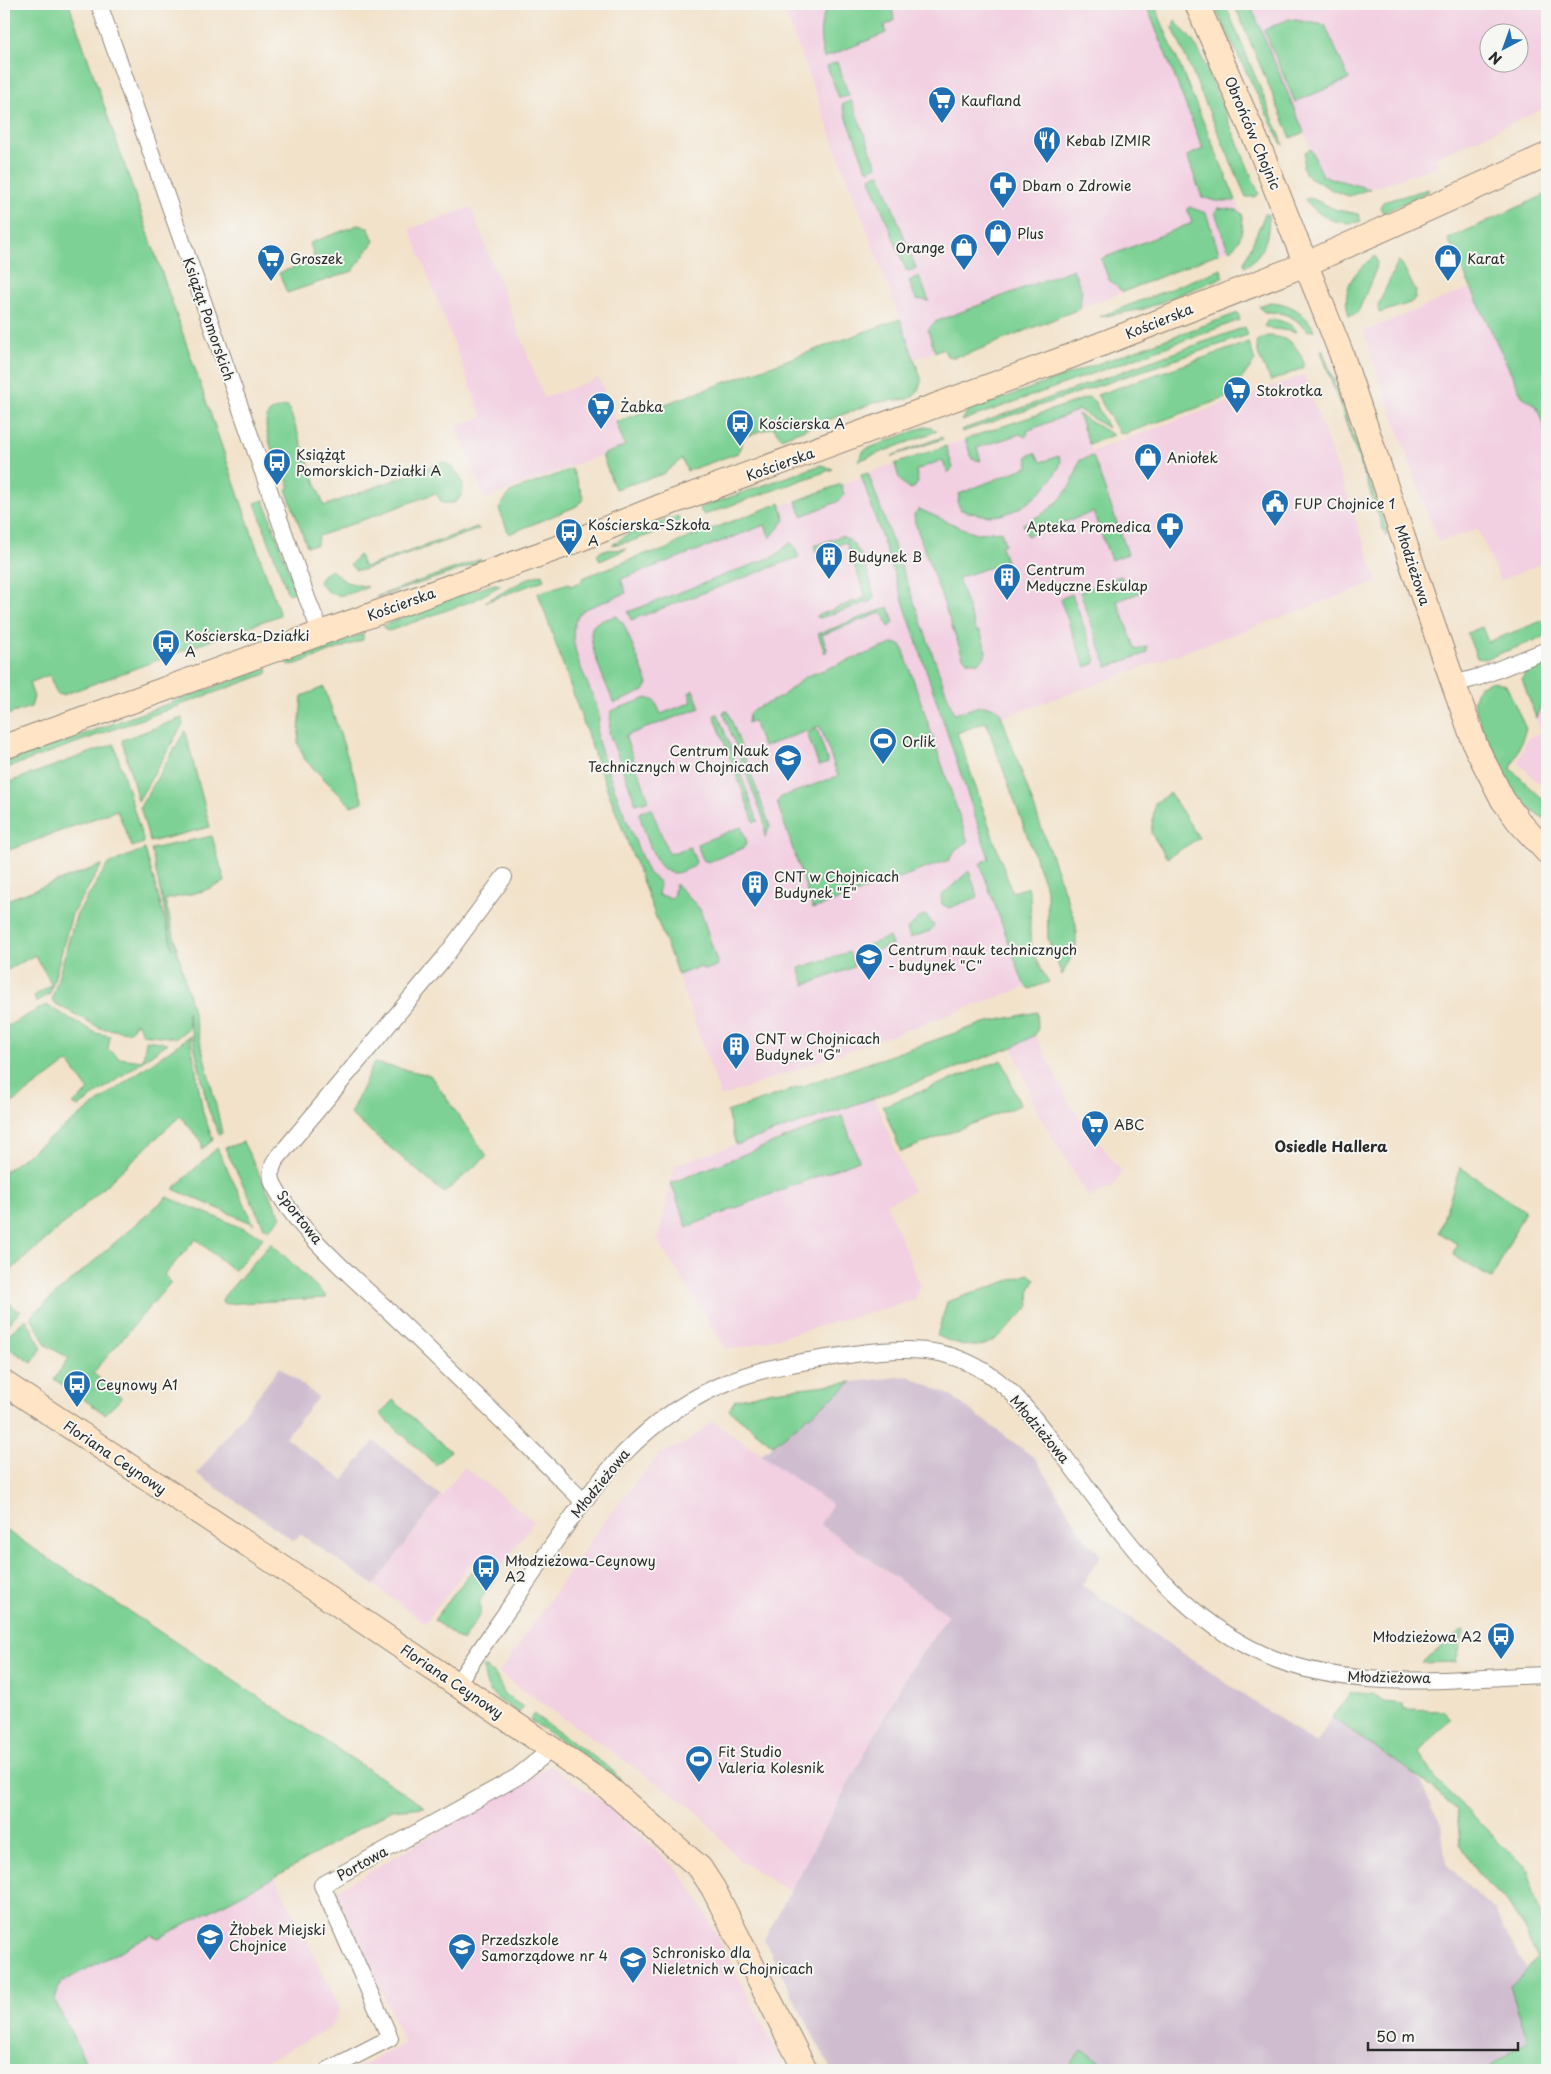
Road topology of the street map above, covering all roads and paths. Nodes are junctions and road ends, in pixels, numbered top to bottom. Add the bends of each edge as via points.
1 (100, 4) edge
2 (1198, 4) edge
3 (1547, 155) edge
4 (1306, 264) junction
5 (321, 633) junction
6 (1547, 650) edge
7 (1454, 684) junction
8 (4, 747) edge
9 (1547, 852) edge
10 (504, 877) dead end
11 (4, 1383) edge
12 (583, 1501) junction
13 (1547, 1675) edge
14 (456, 1685) junction
15 (549, 1746) junction
16 (328, 2070) edge
17 (805, 2070) edge

1 - 5 street, Książąt Pomorskich
2 - 4 street, Obrońców Chojnic
3 - 4 street, Kościerska
4 - 5 street, Kościerska via 950,402
4 - 7 street, Młodzieżowa via 1341,353
5 - 8 street, Kościerska
6 - 7 street
7 - 9 street, Młodzieżowa via 1476,747 1495,785 1520,823
10 - 12 street, Sportowa via 440,963 275,1161 271,1176 292,1212 324,1248
11 - 14 street, Floriana Ceynowy
12 - 13 street, Młodzieżowa via 637,1439 691,1401 730,1381 787,1365 884,1350 905,1348 938,1352 972,1364 1013,1395 1029,1411 1132,1548 1164,1584 1195,1612 1242,1644 1294,1666 1359,1678
12 - 14 street, Młodzieżowa
14 - 15 street, Floriana Ceynowy
15 - 16 street, Portowa via 542,1757 517,1777 322,1885 390,2038
15 - 17 street, Floriana Ceynowy via 605,1785 700,1868

